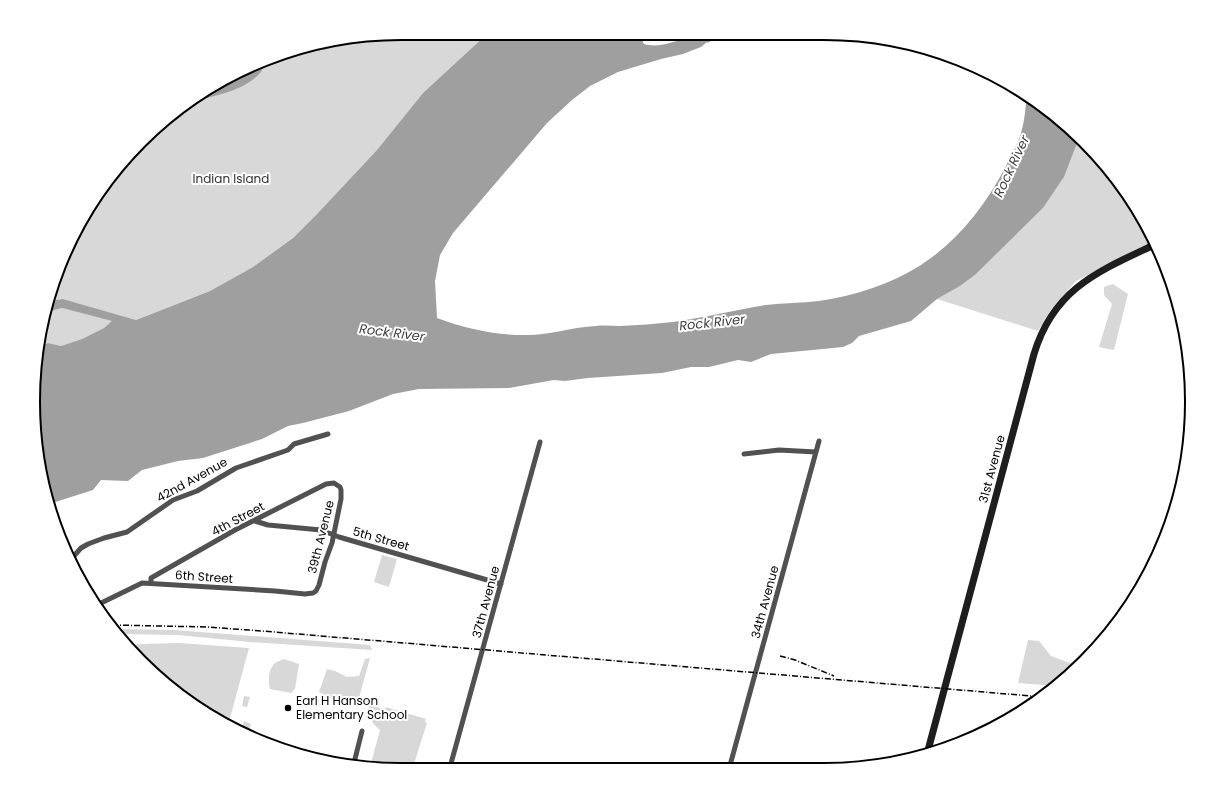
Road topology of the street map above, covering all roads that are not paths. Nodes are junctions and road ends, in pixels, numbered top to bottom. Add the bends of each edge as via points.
1 (1150, 247) edge
2 (328, 434) dead end
3 (819, 441) dead end
4 (540, 442) dead end
5 (816, 452) junction
6 (744, 454) dead end
7 (340, 487) joint
8 (255, 521) junction
9 (334, 534) junction
10 (75, 555) edge
11 (151, 583) junction
12 (501, 584) junction
13 (316, 591) joint
14 (102, 603) edge
15 (362, 731) dead end
16 (929, 747) edge
17 (356, 760) edge
18 (451, 763) edge
19 (731, 763) edge

1 - 16 street, 31st Avenue via 1107,267 1081,283 1061,302 1043,330 1034,354
2 - 10 street, 42nd Avenue via 294,444 288,450 236,468 197,491 173,500 127,532 88,544
3 - 5 street, 34th Avenue
4 - 12 street, 37th Avenue
5 - 6 street via 779,450
5 - 19 street, 34th Avenue
7 - 8 street, 4th Street via 326,484
7 - 9 street, 39th Avenue via 341,499
8 - 9 street, 5th Street
8 - 11 street, 4th Street via 151,578
9 - 12 street, 5th Street
9 - 13 street, 39th Avenue
11 - 13 street, 6th Street via 305,594
11 - 14 street, 6th Street via 142,583
12 - 18 street, 37th Avenue
15 - 17 street

